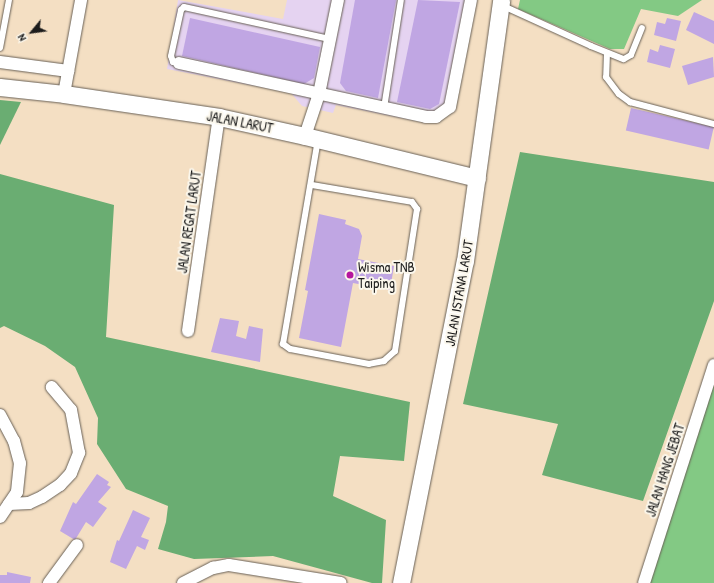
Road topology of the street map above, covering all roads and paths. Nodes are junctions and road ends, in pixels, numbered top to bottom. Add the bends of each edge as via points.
1 (9, 0) edge
2 (81, 0) edge
3 (338, 0) edge
4 (401, 0) edge
5 (471, 0) edge
6 (500, 2) edge
7 (642, 28) dead end
8 (330, 39) junction
9 (0, 48) edge
10 (607, 53) junction
11 (0, 62) edge
12 (179, 63) joint
13 (68, 71) junction
14 (0, 87) edge
15 (64, 94) junction
16 (319, 94) junction
17 (384, 108) junction
18 (219, 117) junction
19 (714, 124) edge
20 (312, 138) junction
21 (477, 178) junction
22 (312, 185) junction
23 (188, 331) dead end
24 (714, 366) edge
25 (52, 387) dead end
26 (0, 415) edge
27 (9, 504) junction
28 (0, 517) edge
29 (77, 545) dead end
30 (49, 583) edge
31 (183, 583) edge
32 (341, 583) edge
33 (401, 583) edge
34 (644, 583) edge

1 - 9 lane
2 - 13 street
3 - 8 street
4 - 17 lane
5 - 17 street via 450,107 436,117
6 - 10 lane
6 - 21 main road, JALAN ISTANA LARUT
7 - 10 lane via 628,59
8 - 12 lane via 190,6 181,10 171,56 174,62
8 - 16 street
10 - 19 lane via 604,66 606,77 619,94 630,102
11 - 13 street
12 - 16 street
13 - 15 street
14 - 15 main road, JALAN LARUT
15 - 18 main road, JALAN LARUT
16 - 17 street
16 - 20 street
18 - 20 main road, JALAN LARUT
18 - 23 street, JALAN REGAT LARUT
20 - 21 main road, JALAN LARUT
20 - 22 lane
21 - 33 main road, JALAN ISTANA LARUT via 445,370
22 - 22 lane via 283,344 290,349 369,364 384,361 395,351 417,209 412,202
24 - 34 street, JALAN HANG JEBAT
25 - 27 street via 71,410 79,452 71,473 60,485 29,503
26 - 27 street via 14,441 20,463 17,492
27 - 28 street
29 - 30 street
31 - 32 street via 213,568 229,565

